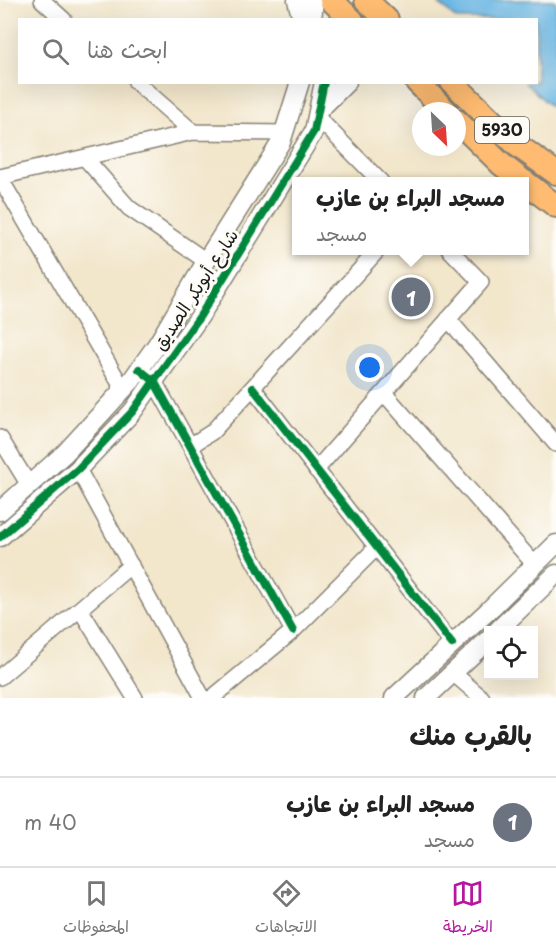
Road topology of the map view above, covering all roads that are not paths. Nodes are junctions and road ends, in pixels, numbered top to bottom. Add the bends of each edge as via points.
1 (42, 0) edge
2 (297, 0) edge
3 (314, 0) edge
4 (62, 18) edge
5 (302, 18) edge
6 (312, 18) edge
7 (138, 84) edge
8 (299, 84) edge
9 (324, 84) edge
10 (344, 84) edge
11 (419, 84) edge
12 (454, 84) edge
13 (437, 102) edge
14 (318, 114) junction
15 (466, 130) edge
16 (193, 132) junction
17 (284, 133) junction
18 (85, 158) junction
19 (556, 173) edge
20 (376, 177) edge
21 (518, 177) edge
22 (0, 178) edge
23 (529, 186) edge
24 (556, 206) edge
25 (373, 255) edge
26 (455, 255) edge
27 (206, 261) junction
28 (448, 319) junction
29 (139, 369) junction
30 (154, 381) junction
31 (253, 388) junction
32 (123, 389) junction
33 (384, 393) junction
34 (0, 438) edge
35 (556, 444) edge
36 (190, 446) junction
37 (78, 469) junction
38 (316, 470) junction
39 (29, 485) junction
40 (0, 511) edge
41 (0, 537) edge
42 (556, 544) edge
43 (376, 547) junction
44 (130, 565) junction
45 (535, 565) junction
46 (556, 574) edge
47 (80, 609) junction
48 (502, 626) edge
49 (293, 631) junction
50 (452, 644) junction
51 (484, 645) edge
52 (453, 673) junction
53 (0, 677) edge
54 (135, 698) edge
55 (203, 698) edge
56 (212, 698) edge
57 (394, 698) edge
58 (426, 698) edge
59 (482, 698) edge

1 - 4 street
2 - 5 street
3 - 6 street
7 - 16 street
8 - 17 street, شارع أبوبكر الصديق
9 - 14 street, شارع أبوبكر الصديق
10 - 14 street
11 - 13 main road
12 - 19 main road, 5930 via 517,145
14 - 20 street
14 - 30 street, شارع أبوبكر الصديق via 314,131 200,316
15 - 21 main road, 5930
16 - 17 street
16 - 18 street
17 - 27 street, شارع أبوبكر الصديق
18 - 22 street
18 - 27 street via 129,208
22 - 32 street
23 - 24 main road, 5930
25 - 31 street
26 - 28 street via 481,282
27 - 29 street, شارع أبوبكر الصديق
28 - 33 street
28 - 35 street
29 - 30 street
29 - 32 street, شارع أبوبكر الصديق
30 - 36 street
30 - 37 street, شارع أبوبكر الصديق via 133,411
31 - 36 street via 212,432
31 - 38 street
32 - 39 street, شارع أبوبكر الصديق via 65,453
33 - 38 street
33 - 45 street
34 - 39 street
36 - 49 street
37 - 41 street, شارع أبوبكر الصديق
37 - 44 street
38 - 43 street
39 - 40 street, شارع أبوبكر الصديق
42 - 45 street
43 - 49 street
43 - 50 street
44 - 47 street
44 - 55 street
45 - 50 street
46 - 48 street
47 - 53 street
47 - 54 street
49 - 56 street
50 - 57 street
51 - 52 street
52 - 58 street
52 - 59 street

